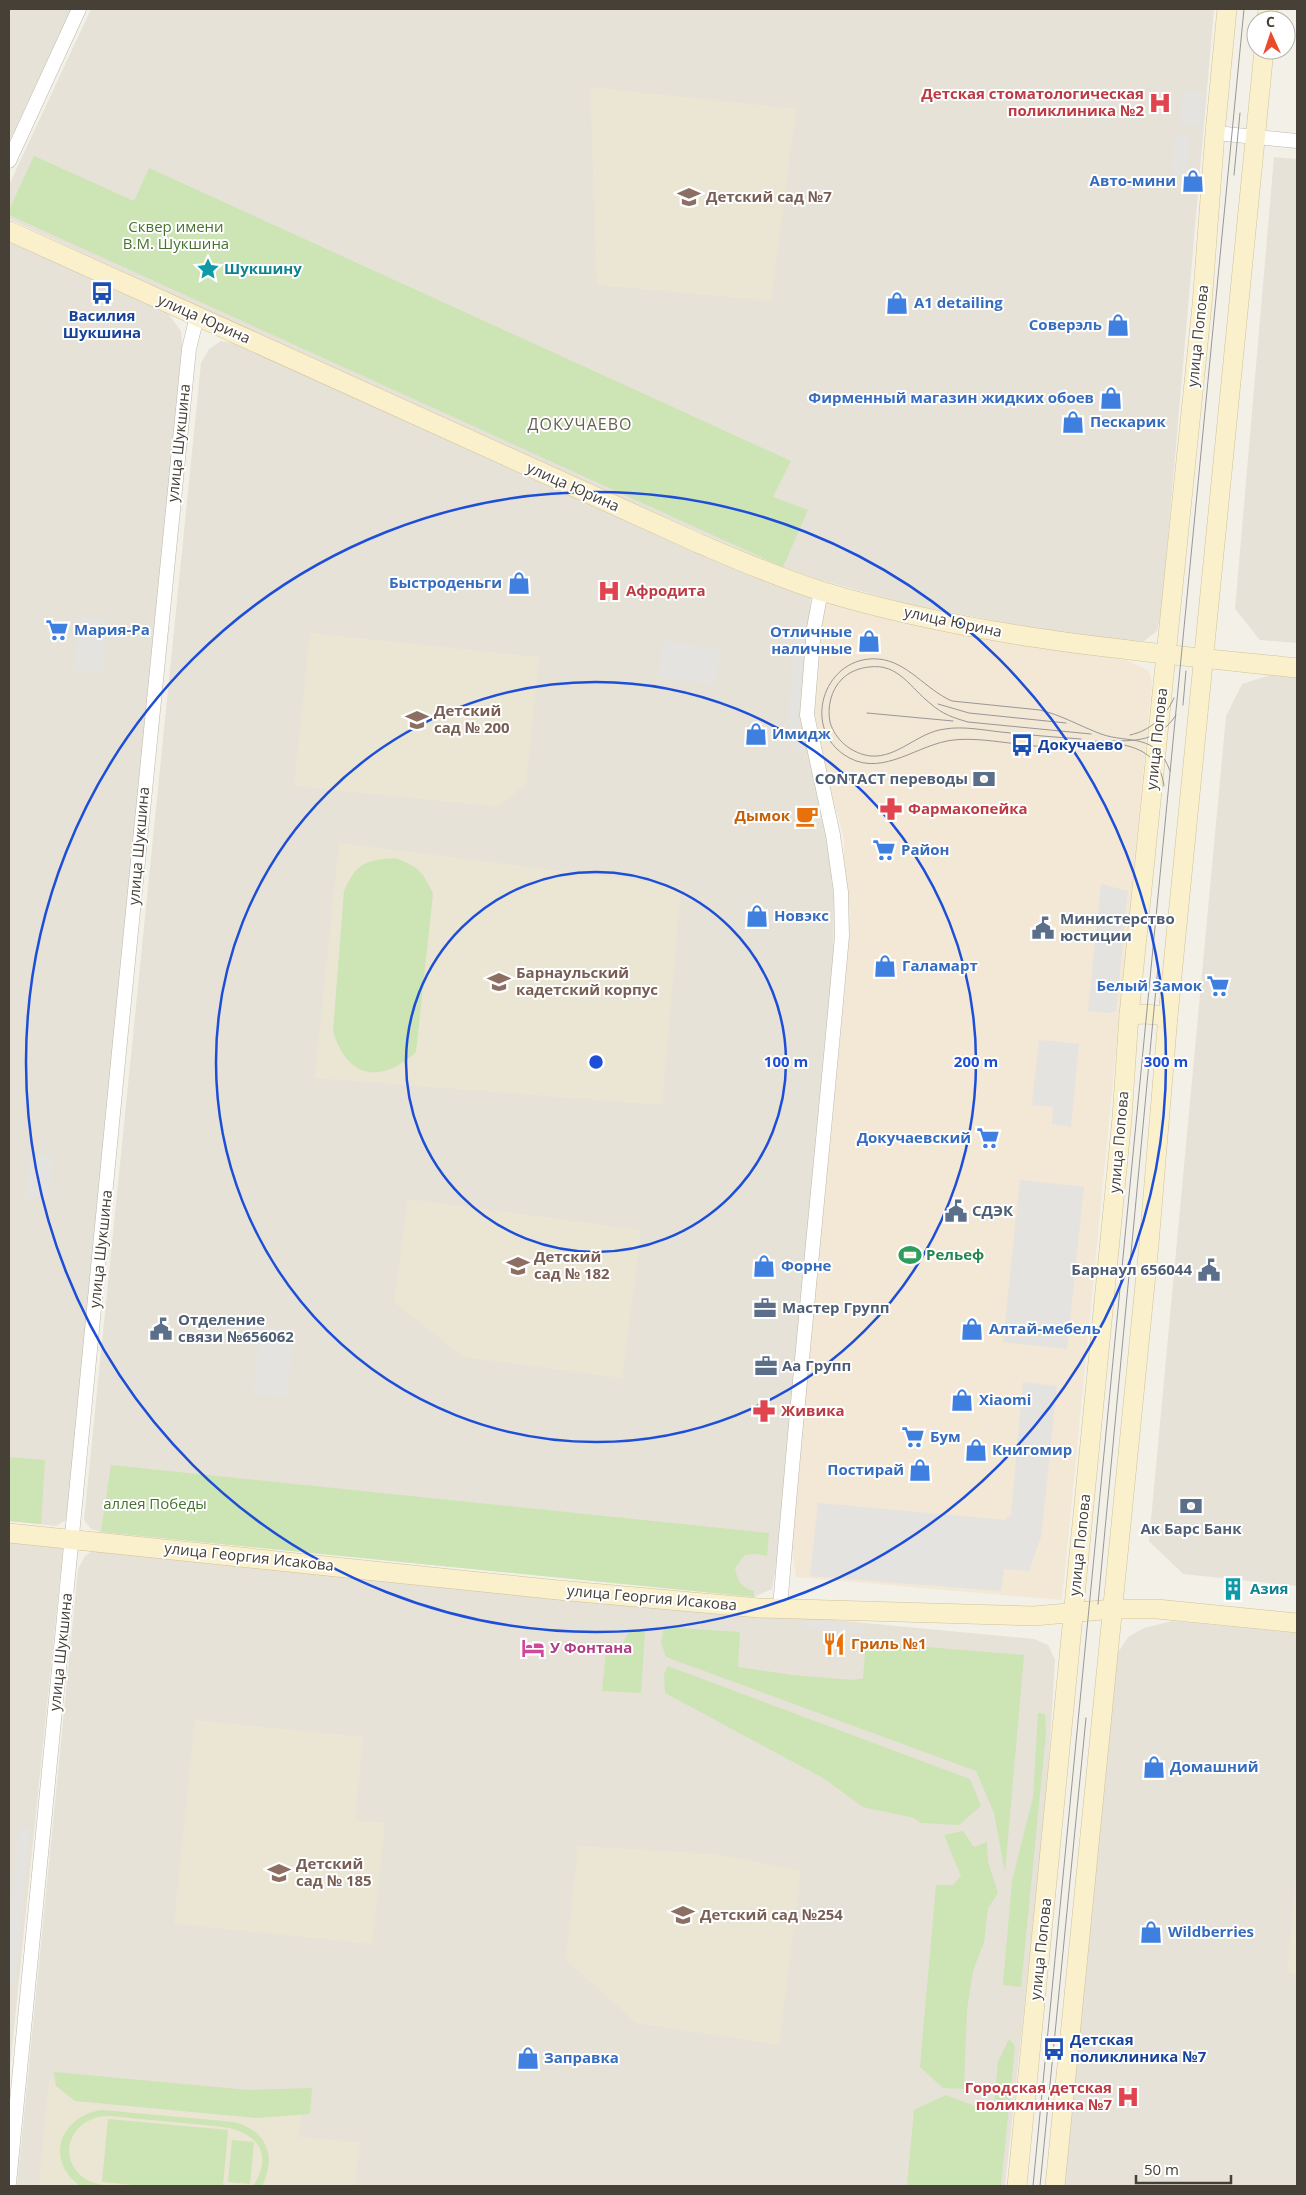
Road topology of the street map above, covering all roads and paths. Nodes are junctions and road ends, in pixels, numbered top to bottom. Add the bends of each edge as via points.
1 (79, 9) edge
2 (1227, 9) edge
3 (1263, 60) edge
4 (1215, 133) junction
5 (1256, 137) junction
6 (1297, 141) edge
7 (9, 161) edge
8 (9, 231) edge
9 (197, 316) junction
10 (820, 591) junction
11 (1165, 655) junction
12 (1204, 658) junction
13 (1297, 668) edge
14 (1129, 1016) junction
15 (1168, 1016) junction
16 (9, 1534) edge
17 (72, 1540) junction
18 (780, 1608) junction
19 (1112, 1609) junction
20 (1074, 1612) junction
21 (1297, 1622) edge
22 (9, 2183) edge
23 (1017, 2186) edge
24 (1055, 2186) edge

1 - 7 street
2 - 4 main road, улица Попова
3 - 5 main road
4 - 5 street
4 - 11 main road, улица Попова via 1202,305
5 - 6 street
5 - 12 main road
8 - 9 main road, улица Юрина
9 - 10 main road, улица Юрина via 698,543
9 - 17 street, улица Шукшина via 189,349 151,716
10 - 11 main road, улица Юрина via 1012,634
10 - 18 street via 807,714 833,835 841,892 842,936
11 - 12 main road, улица Юрина
11 - 14 main road, улица Попова
12 - 13 main road
12 - 15 main road
14 - 15 main road
14 - 20 main road, улица Попова
15 - 19 main road via 1149,1244
16 - 17 main road, улица Георгия Исакова
17 - 18 main road, улица Георгия Исакова via 558,1590
17 - 22 street, улица Шукшина
18 - 20 main road, улица Георгия Исакова via 1034,1616
19 - 20 main road, улица Георгия Исакова
19 - 21 main road, улица Георгия Исакова via 1158,1609
19 - 24 main road
20 - 23 main road, улица Попова

